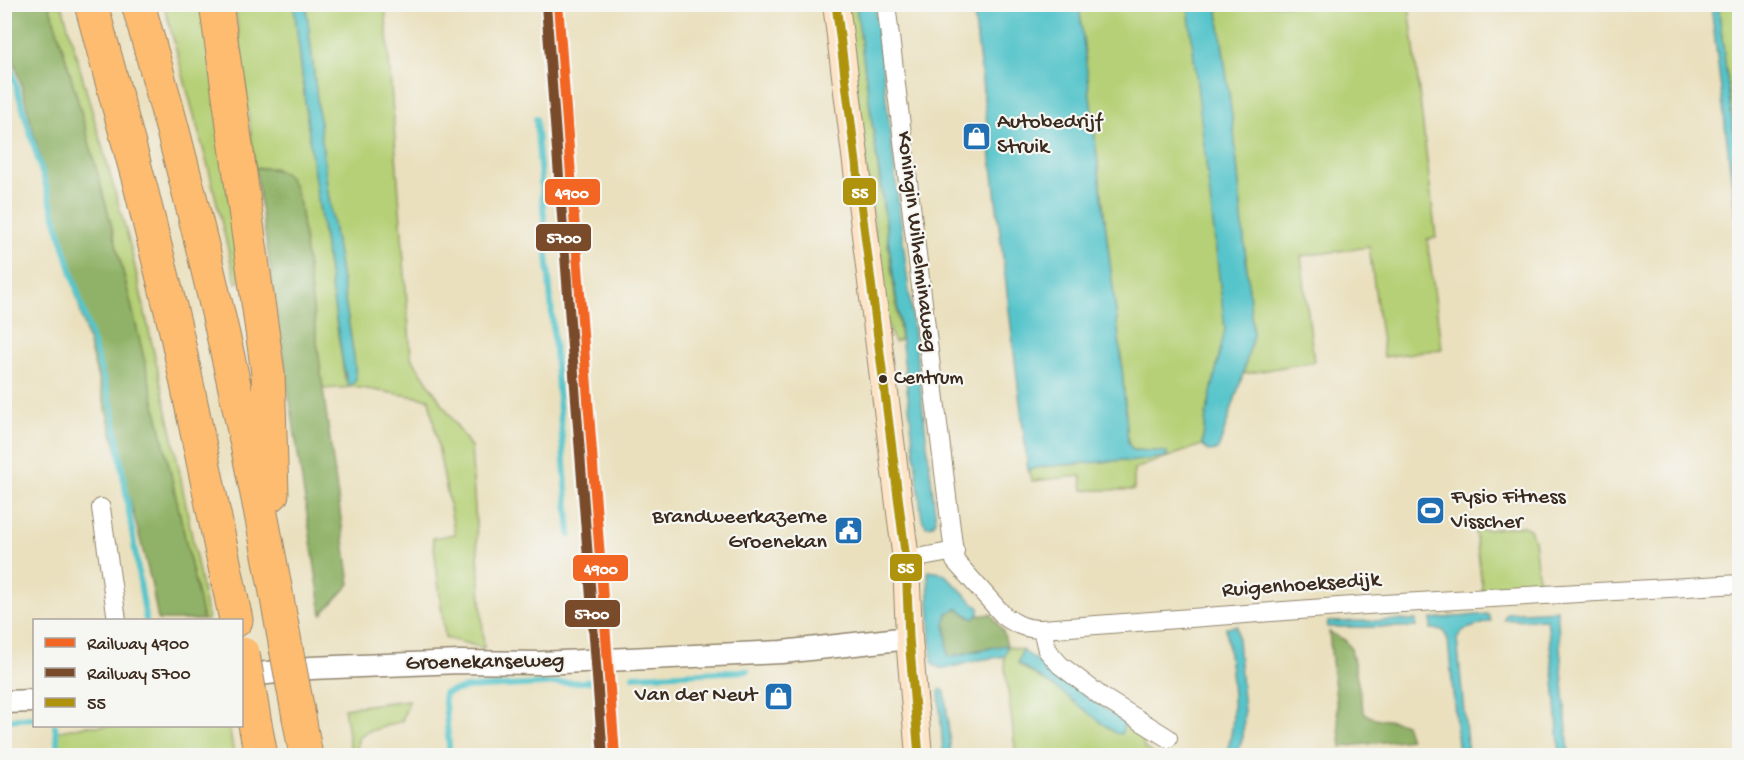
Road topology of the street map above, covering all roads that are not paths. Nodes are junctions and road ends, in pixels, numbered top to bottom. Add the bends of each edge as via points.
1 (91, 4) edge
2 (138, 4) edge
3 (216, 4) edge
4 (836, 4) edge
5 (886, 4) edge
6 (101, 508) dead end
7 (955, 550) junction
8 (906, 560) junction
9 (274, 581) junction
10 (1740, 584) edge
11 (117, 619) edge
12 (236, 619) edge
13 (1042, 629) junction
14 (909, 638) junction
15 (243, 659) edge
16 (243, 664) edge
17 (33, 701) edge
18 (4, 702) edge
19 (1168, 738) dead end
20 (258, 740) edge
21 (306, 756) edge
22 (919, 756) edge

1 - 12 highway via 176,331
2 - 9 highway via 218,311
3 - 9 highway via 268,373
4 - 8 main road
5 - 7 street, Koningin Wilhelminaweg
6 - 11 street
7 - 8 street
7 - 13 street, Ruigenhoeksedijk via 956,561 1004,616 1026,629
8 - 14 main road
9 - 21 highway, bridge
10 - 13 street, Ruigenhoeksedijk via 1377,604
13 - 19 street via 1047,651 1060,665
14 - 15 street, Groenekanseweg via 782,652 540,663 344,667
14 - 22 main road
16 - 20 highway, bridge
17 - 18 street

